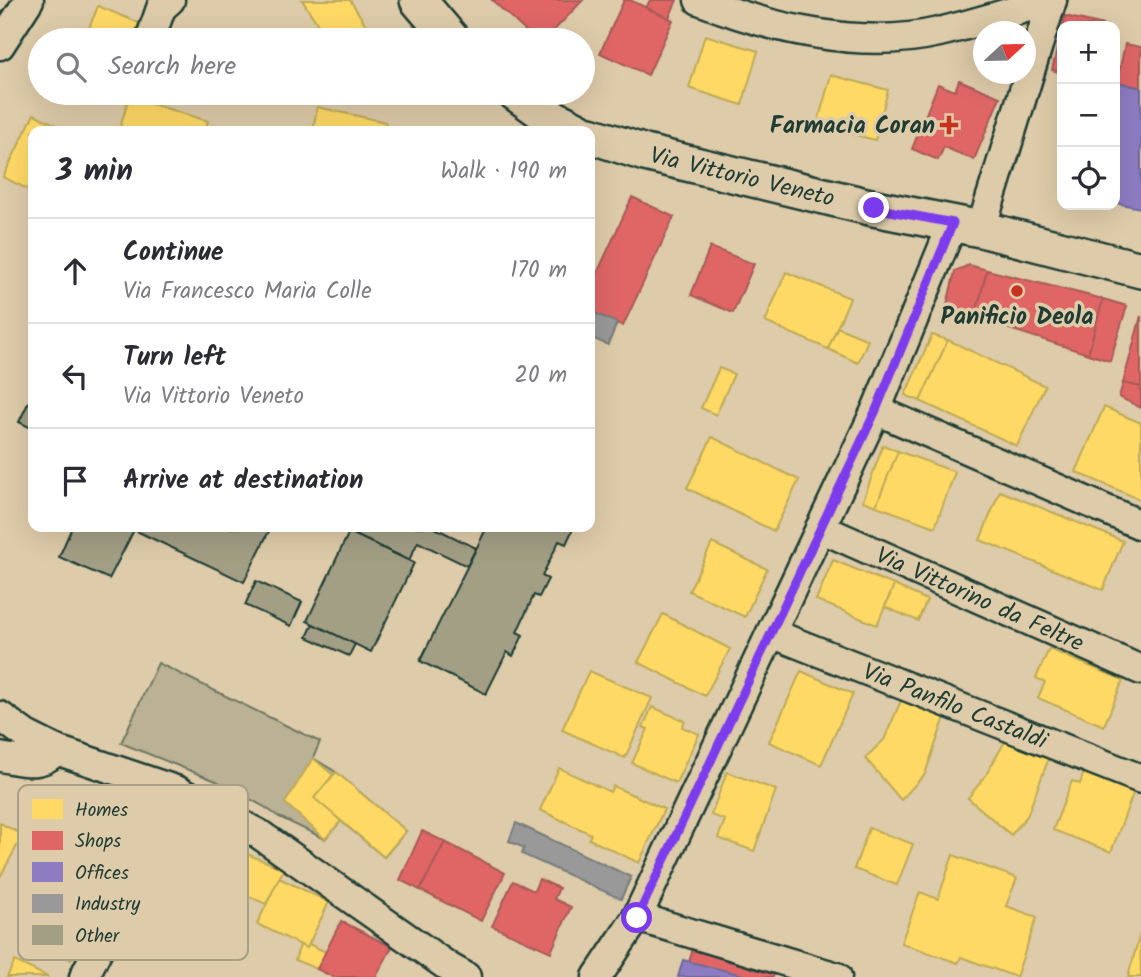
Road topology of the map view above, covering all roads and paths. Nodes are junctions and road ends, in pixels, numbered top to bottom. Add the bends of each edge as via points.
1 (29, 0) edge
2 (170, 0) edge
3 (418, 0) edge
4 (699, 0) edge
5 (1052, 0) edge
6 (154, 28) edge
7 (442, 28) edge
8 (0, 45) edge
9 (533, 105) edge
10 (569, 126) edge
11 (595, 137) edge
12 (967, 226) junction
13 (1141, 270) edge
14 (876, 410) junction
15 (1141, 525) edge
16 (820, 528) junction
17 (771, 633) junction
18 (1141, 670) edge
19 (0, 716) edge
20 (56, 750) junction
21 (0, 757) edge
22 (1141, 779) edge
23 (160, 785) edge
24 (248, 829) edge
25 (637, 918) junction
26 (93, 960) edge
27 (84, 977) edge
28 (466, 977) edge
29 (597, 977) edge
30 (837, 977) edge

1 - 8 street
2 - 6 street via 161,8
3 - 7 main road
4 - 5 street via 806,32 908,37
5 - 12 street
9 - 10 main road
11 - 12 main road, Via Vittorio Veneto via 860,205
12 - 13 main road, Via Vittorio Veneto
12 - 14 street
14 - 15 street
14 - 16 street
16 - 17 street
16 - 18 street, Via Vittorino da Feltre
17 - 22 street, Via Panfilo Castaldi
17 - 25 street
19 - 20 street
20 - 21 street via 39,762
20 - 23 street
24 - 28 street
25 - 29 street
25 - 30 street
26 - 27 street

